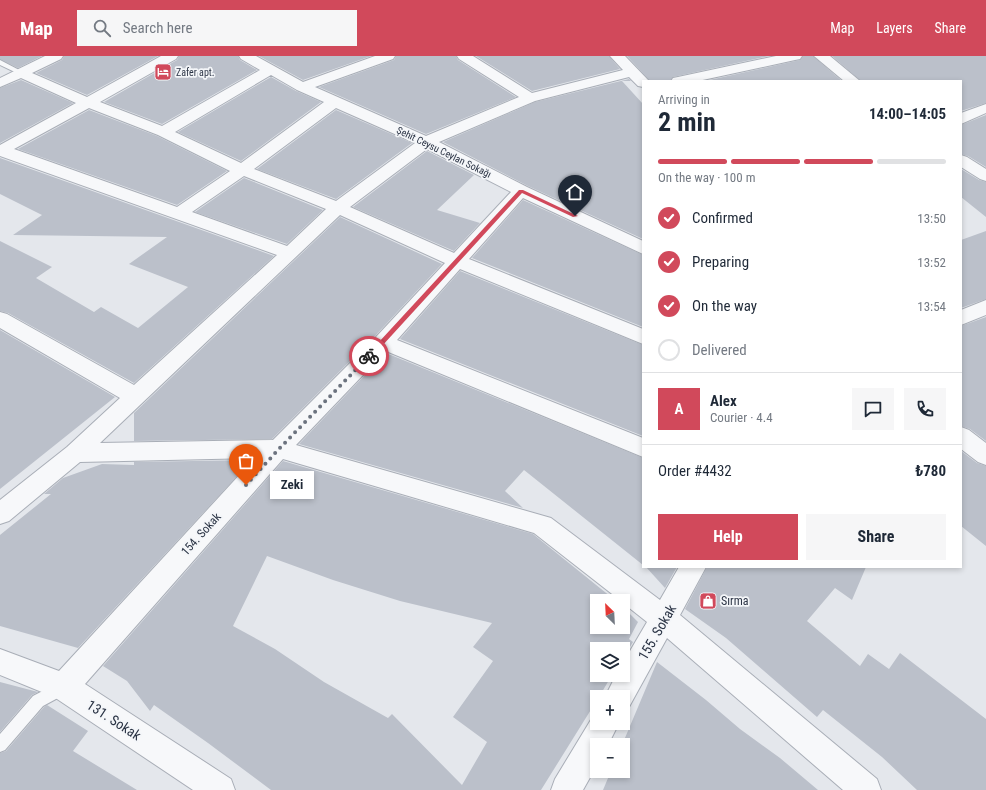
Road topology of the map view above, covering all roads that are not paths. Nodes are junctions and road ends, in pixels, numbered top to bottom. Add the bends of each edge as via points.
1 (56, 56) edge
2 (171, 56) edge
3 (246, 56) edge
4 (388, 56) edge
5 (464, 56) edge
6 (617, 56) edge
7 (795, 56) edge
8 (821, 56) edge
9 (0, 62) edge
10 (270, 70) junction
11 (21, 73) junction
12 (638, 78) edge
13 (683, 80) edge
14 (852, 80) edge
15 (0, 83) edge
16 (302, 87) junction
17 (530, 98) junction
18 (87, 101) junction
19 (334, 102) junction
20 (986, 108) edge
21 (962, 119) edge
22 (163, 132) junction
23 (426, 142) junction
24 (0, 150) edge
25 (962, 161) edge
26 (242, 170) junction
27 (986, 176) edge
28 (521, 191) junction
29 (338, 208) junction
30 (179, 213) junction
31 (642, 248) edge
32 (289, 252) junction
33 (457, 261) junction
34 (986, 307) edge
35 (962, 318) edge
36 (4, 326) edge
37 (642, 337) edge
38 (383, 342) junction
39 (135, 396) junction
40 (962, 437) edge
41 (642, 448) edge
42 (278, 450) junction
43 (74, 453) junction
44 (986, 456) edge
45 (4, 508) edge
46 (692, 568) edge
47 (664, 619) junction
48 (0, 662) edge
49 (64, 687) junction
50 (624, 690) edge
51 (600, 730) edge
52 (0, 744) edge
53 (220, 790) edge
54 (566, 790) edge
55 (866, 790) edge

1 - 11 street
2 - 18 street
3 - 10 street, Şehit Ceysu Ceylan Sokağı
4 - 16 street
5 - 17 street
6 - 12 street
7 - 13 street
8 - 14 street
9 - 11 lane
10 - 16 street, Şehit Ceysu Ceylan Sokağı
10 - 22 street
11 - 15 street
11 - 18 street
12 - 17 street
16 - 19 street, Şehit Ceysu Ceylan Sokağı
17 - 23 street
18 - 22 street
18 - 24 street
19 - 23 street, Şehit Ceysu Ceylan Sokağı
19 - 26 street
20 - 21 street
22 - 26 street
23 - 28 street, Şehit Ceysu Ceylan Sokağı
23 - 29 street
24 - 30 street
25 - 27 street
26 - 29 street
26 - 30 street
28 - 31 street, Şehit Ceysu Ceylan Sokağı
28 - 33 street, 154. Sokak
29 - 32 street
29 - 33 street
30 - 32 street
32 - 39 street
33 - 37 street
33 - 38 street, 154. Sokak
34 - 35 street
36 - 39 street
38 - 41 street
38 - 42 street, 154. Sokak
39 - 43 street
40 - 44 street
42 - 43 street
42 - 47 street via 542,525
42 - 49 street, 154. Sokak
43 - 45 street
46 - 47 street, 155. Sokak
47 - 50 street, 155. Sokak
47 - 55 street
48 - 49 street, 131. Sokak
49 - 52 lane via 38,701
49 - 53 street, 131. Sokak
51 - 54 street

